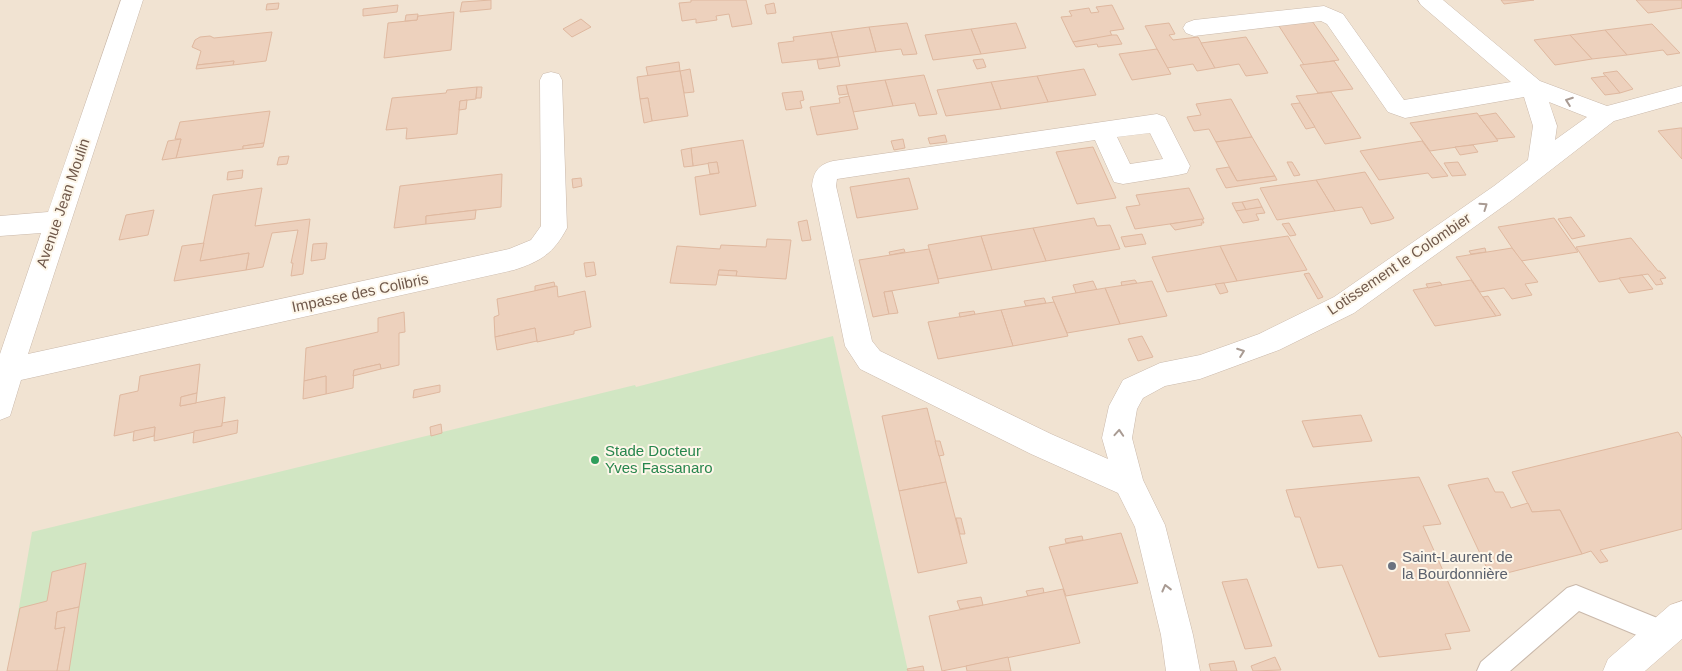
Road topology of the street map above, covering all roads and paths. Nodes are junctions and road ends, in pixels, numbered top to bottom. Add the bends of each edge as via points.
1 (132, 0) edge
2 (1429, 0) edge
3 (1194, 28) dead end
4 (550, 80) dead end
5 (1532, 87) junction
6 (1682, 94) edge
7 (1606, 115) junction
8 (1102, 130) dead end
9 (1540, 164) junction
10 (57, 221) junction
11 (0, 226) edge
12 (11, 370) junction
13 (0, 407) edge
14 (1130, 483) junction
15 (1672, 625) edge
16 (1183, 671) edge
17 (1490, 671) edge
18 (1620, 671) edge

1 - 10 street, Avenue Jean Moulin
2 - 5 street
3 - 5 street via 1324,13 1335,19 1396,106 1405,109
4 - 12 street, Impasse des Colibris via 554,228 540,247 514,259
7 -> 5 street
5 - 9 street via 1545,126
6 - 7 street, Lotissement le Colombier
7 - 9 street, Lotissement le Colombier
8 - 14 street via 833,170 826,174 824,186 859,346 870,360 1041,444
14 -> 9 street, Lotissement le Colombier via 1117,438 1123,406 1133,389 1160,375 1200,367 1269,342 1344,305
10 - 11 street
10 - 12 street, Avenue Jean Moulin via 19,334
12 - 13 street, Avenue Jean Moulin
16 -> 14 street, Lotissement le Colombier via 1150,525
15 - 17 lane via 1576,597
15 - 18 street

